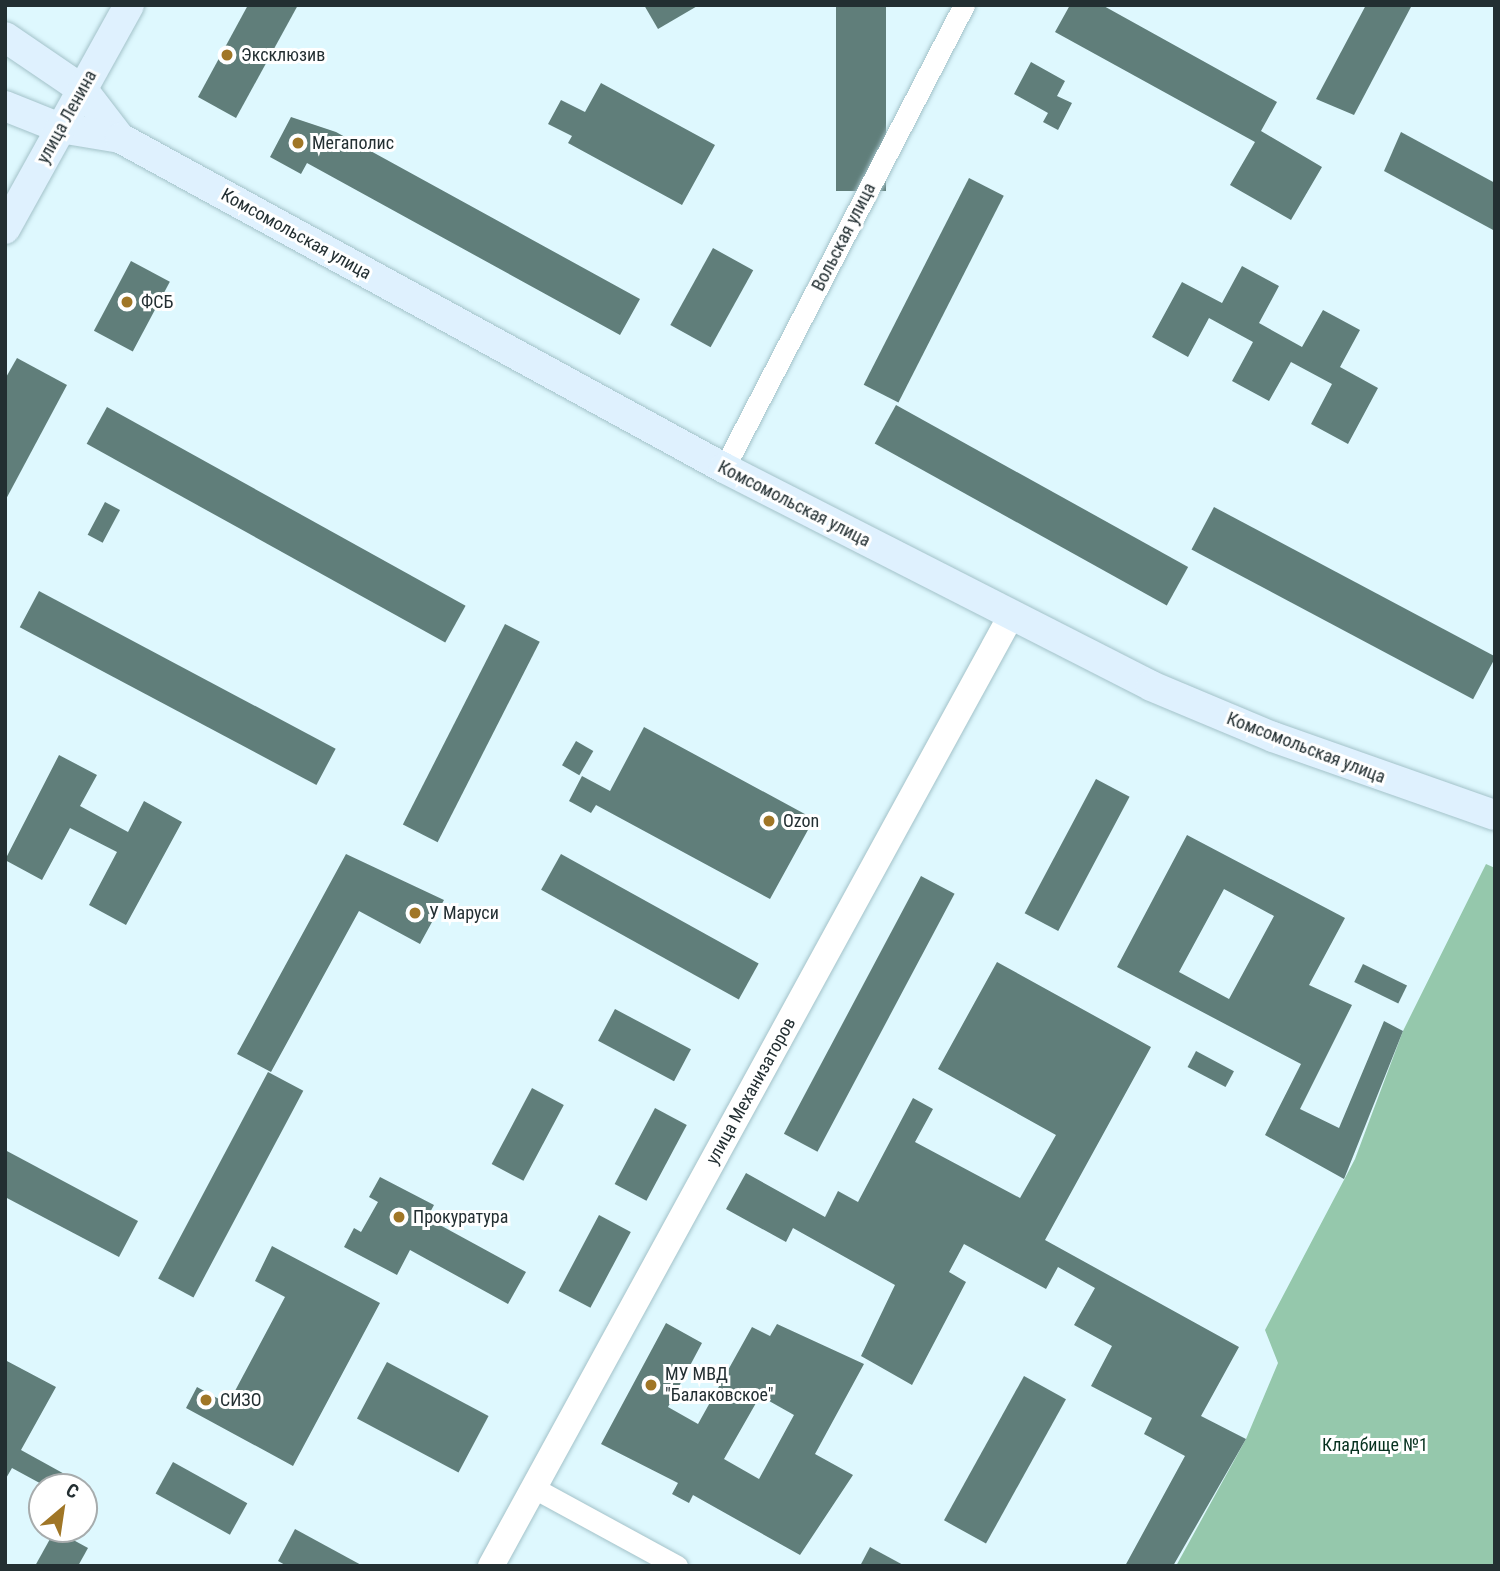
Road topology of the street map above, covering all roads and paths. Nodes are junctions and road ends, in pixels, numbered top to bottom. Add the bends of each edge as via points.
1 (129, 5) edge
2 (964, 5) edge
3 (5, 37) edge
4 (83, 90) junction
5 (5, 106) edge
6 (61, 128) junction
7 (120, 138) junction
8 (5, 229) edge
9 (724, 468) junction
10 (1011, 616) junction
11 (1495, 815) edge
12 (534, 1488) junction
13 (491, 1566) edge
14 (677, 1566) edge

1 - 4 main road, улица Ленина
2 - 9 street, Вольская улица
3 - 4 main road, Комсомольская улица
4 - 6 main road, улица Ленина
4 - 7 main road, Комсомольская улица
5 - 6 main road, Комсомольская улица
6 - 7 main road, Комсомольская улица
6 - 8 main road, улица Ленина
7 - 9 main road, Комсомольская улица
9 - 10 main road, Комсомольская улица
10 - 11 main road, Комсомольская улица via 1273,737
10 - 12 street, улица Механизаторов
12 - 13 street, улица Механизаторов
12 - 14 street

